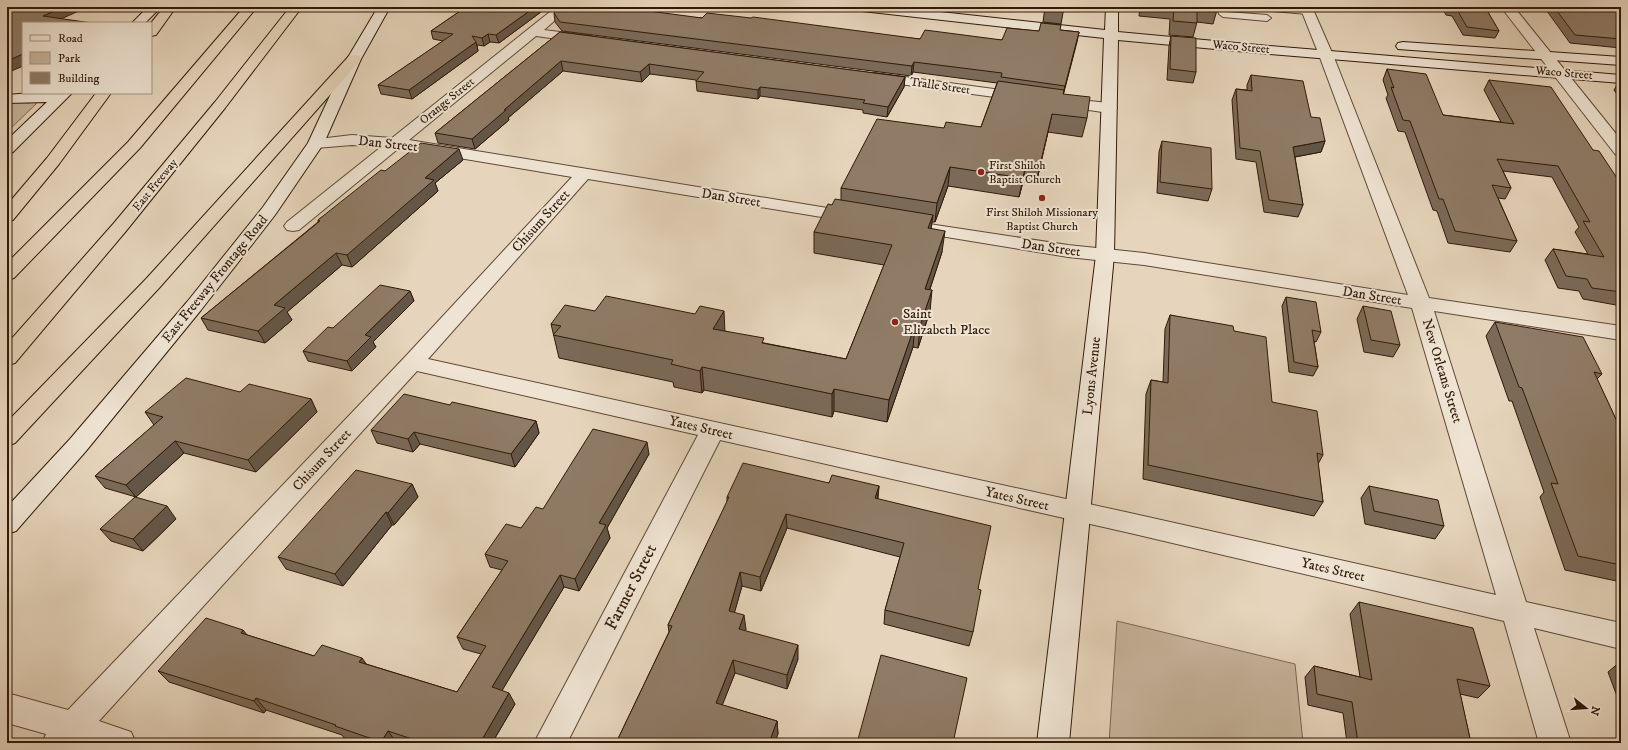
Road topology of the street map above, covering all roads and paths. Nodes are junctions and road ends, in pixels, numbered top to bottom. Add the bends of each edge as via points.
1 (152, 7) edge
2 (170, 7) edge
3 (250, 7) edge
4 (296, 7) edge
5 (384, 7) edge
6 (564, 7) edge
7 (862, 7) edge
8 (1112, 7) edge
9 (1221, 7) edge
10 (1262, 7) edge
11 (1507, 7) edge
12 (1306, 9) edge
13 (1267, 18) dead end
14 (1096, 20) dead end
15 (139, 22) edge
16 (1117, 27) junction
17 (152, 31) edge
18 (533, 32) junction
19 (604, 41) edge
20 (1321, 44) junction
21 (1390, 45) dead end
22 (1545, 55) junction
23 (354, 59) junction
24 (1621, 61) edge
25 (1559, 72) junction
26 (865, 76) edge
27 (1621, 79) edge
28 (22, 84) edge
29 (7, 92) edge
30 (103, 94) edge
31 (62, 96) edge
32 (7, 99) edge
33 (1109, 108) junction
34 (316, 143) junction
35 (395, 143) junction
36 (7, 150) edge
37 (1621, 152) edge
38 (584, 174) junction
39 (7, 216) edge
40 (866, 219) edge
41 (898, 224) edge
42 (293, 226) dead end
43 (1105, 255) junction
44 (7, 274) edge
45 (1421, 303) junction
46 (1621, 333) edge
47 (7, 358) edge
48 (412, 364) junction
49 (712, 430) junction
50 (7, 438) edge
51 (1077, 512) junction
52 (7, 524) edge
53 (1516, 613) junction
54 (1621, 636) edge
55 (7, 708) edge
56 (65, 735) edge
57 (120, 743) edge
58 (550, 743) edge
59 (1053, 743) edge
60 (1555, 743) edge

1 - 15 street
2 - 17 highway
3 - 44 highway via 134,145
4 - 47 highway, East Freeway via 120,227
5 - 23 street, East Freeway Frontage Road
6 - 18 street, Orange Street
7 - 16 street, Waco Street
8 - 16 street, Lyons Avenue
9 - 13 lane via 1222,14
10 - 12 lane
11 - 22 street
12 - 20 street, New Orleans Street
14 - 16 street, Waco Street
16 - 20 street, Waco Street
16 - 33 street, Lyons Avenue
18 - 19 street
18 - 35 street, Orange Street
20 - 25 street, Waco Street
20 - 45 street, New Orleans Street
21 - 22 street, Waco Street
22 - 24 street, Waco Street
22 - 25 street
23 - 34 street, East Freeway Frontage Road
23 - 50 highway via 153,283
25 - 27 street, Waco Street
25 - 37 street
26 - 33 street, Tralle Street
28 - 29 street
30 - 39 highway
31 - 32 street
31 - 36 street
33 - 43 street, Lyons Avenue
34 - 35 street, Dan Street via 352,140
34 - 52 street, East Freeway Frontage Road via 269,211 198,300 78,445
35 - 38 street, Dan Street
35 - 42 street, Orange Street
38 - 40 street, Dan Street
38 - 48 street, Chisum Street
41 - 43 street, Dan Street via 1068,252
43 - 45 street, Dan Street
43 - 51 street, Lyons Avenue
45 - 46 street, Dan Street
45 - 53 street, New Orleans Street
48 - 49 street, Yates Street
48 - 56 street, Chisum Street
49 - 51 street, Yates Street
49 - 58 street, Farmer Street
51 - 53 street, Yates Street
51 - 59 street, Lyons Avenue
53 - 54 street, Yates Street
53 - 60 street, New Orleans Street
55 - 56 street
56 - 57 street

